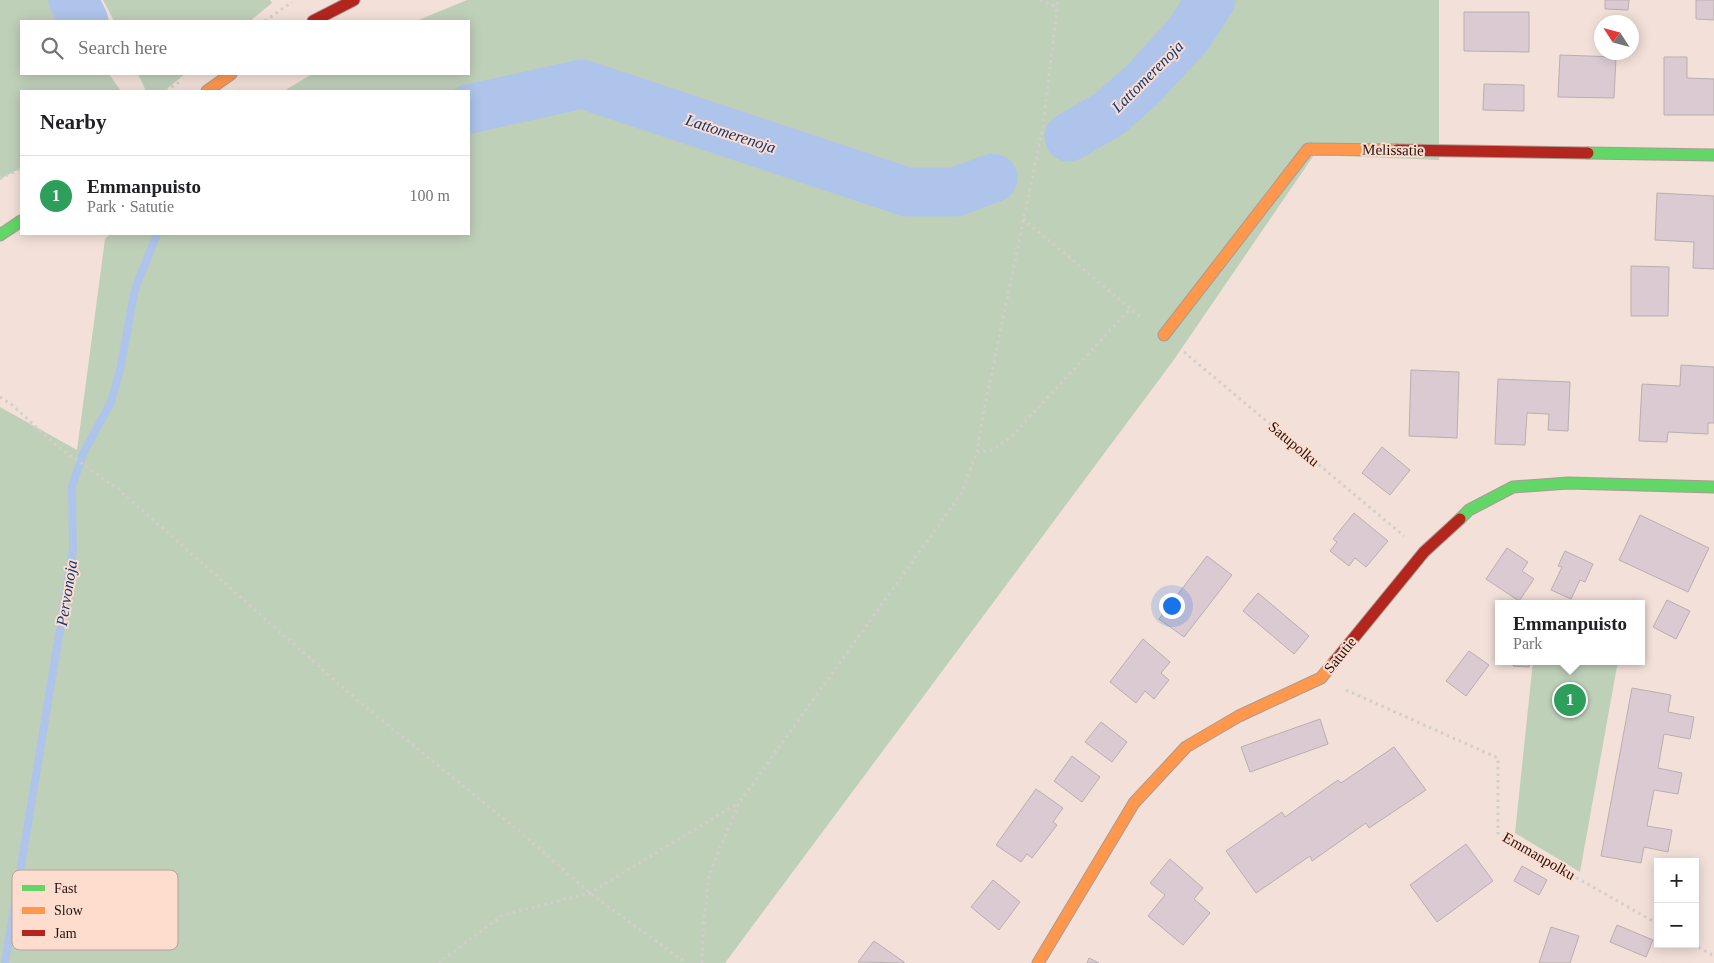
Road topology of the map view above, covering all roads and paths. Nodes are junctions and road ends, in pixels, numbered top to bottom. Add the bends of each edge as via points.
1 (294, 0) edge
2 (354, 0) edge
3 (1040, 0) edge
4 (1058, 0) edge
5 (1057, 7) junction
6 (266, 20) edge
7 (315, 20) edge
8 (230, 75) edge
9 (184, 78) dead end
10 (167, 90) edge
11 (208, 90) edge
12 (1714, 155) edge
13 (20, 169) edge
14 (0, 179) edge
15 (1023, 219) junction
16 (20, 222) edge
17 (0, 235) edge
18 (1130, 309) junction
19 (1164, 335) junction
20 (0, 397) edge
21 (977, 452) junction
22 (1714, 487) edge
23 (1424, 552) junction
24 (1321, 678) junction
25 (739, 803) junction
26 (590, 894) junction
27 (1654, 922) edge
28 (1699, 947) edge
29 (1714, 956) edge
30 (438, 963) edge
31 (686, 963) edge
32 (702, 963) edge
33 (1038, 963) edge

1 - 6 path
2 - 7 street
3 - 5 path
4 - 5 path
5 - 15 path via 1044,126
8 - 11 street
9 - 10 path
12 - 19 street, Melissatie via 1308,148
13 - 14 path
15 - 18 path, Satupolku
15 - 21 path
16 - 17 street
18 - 19 path, Satupolku
18 - 21 path via 1010,438 991,450
19 - 23 path, Satupolku
20 - 26 path via 12,404 57,446 118,489 357,700 519,830
21 - 25 path via 961,494
22 - 23 street, Satutie via 1568,483 1513,487 1469,510
23 - 24 street, Satutie
24 - 27 path, Emmanpolku via 1498,758 1498,833
24 - 33 street, Satutie via 1239,716 1186,747 1134,802
25 - 26 path
25 - 32 path via 709,875
26 - 30 path via 503,915
26 - 31 path
28 - 29 path

